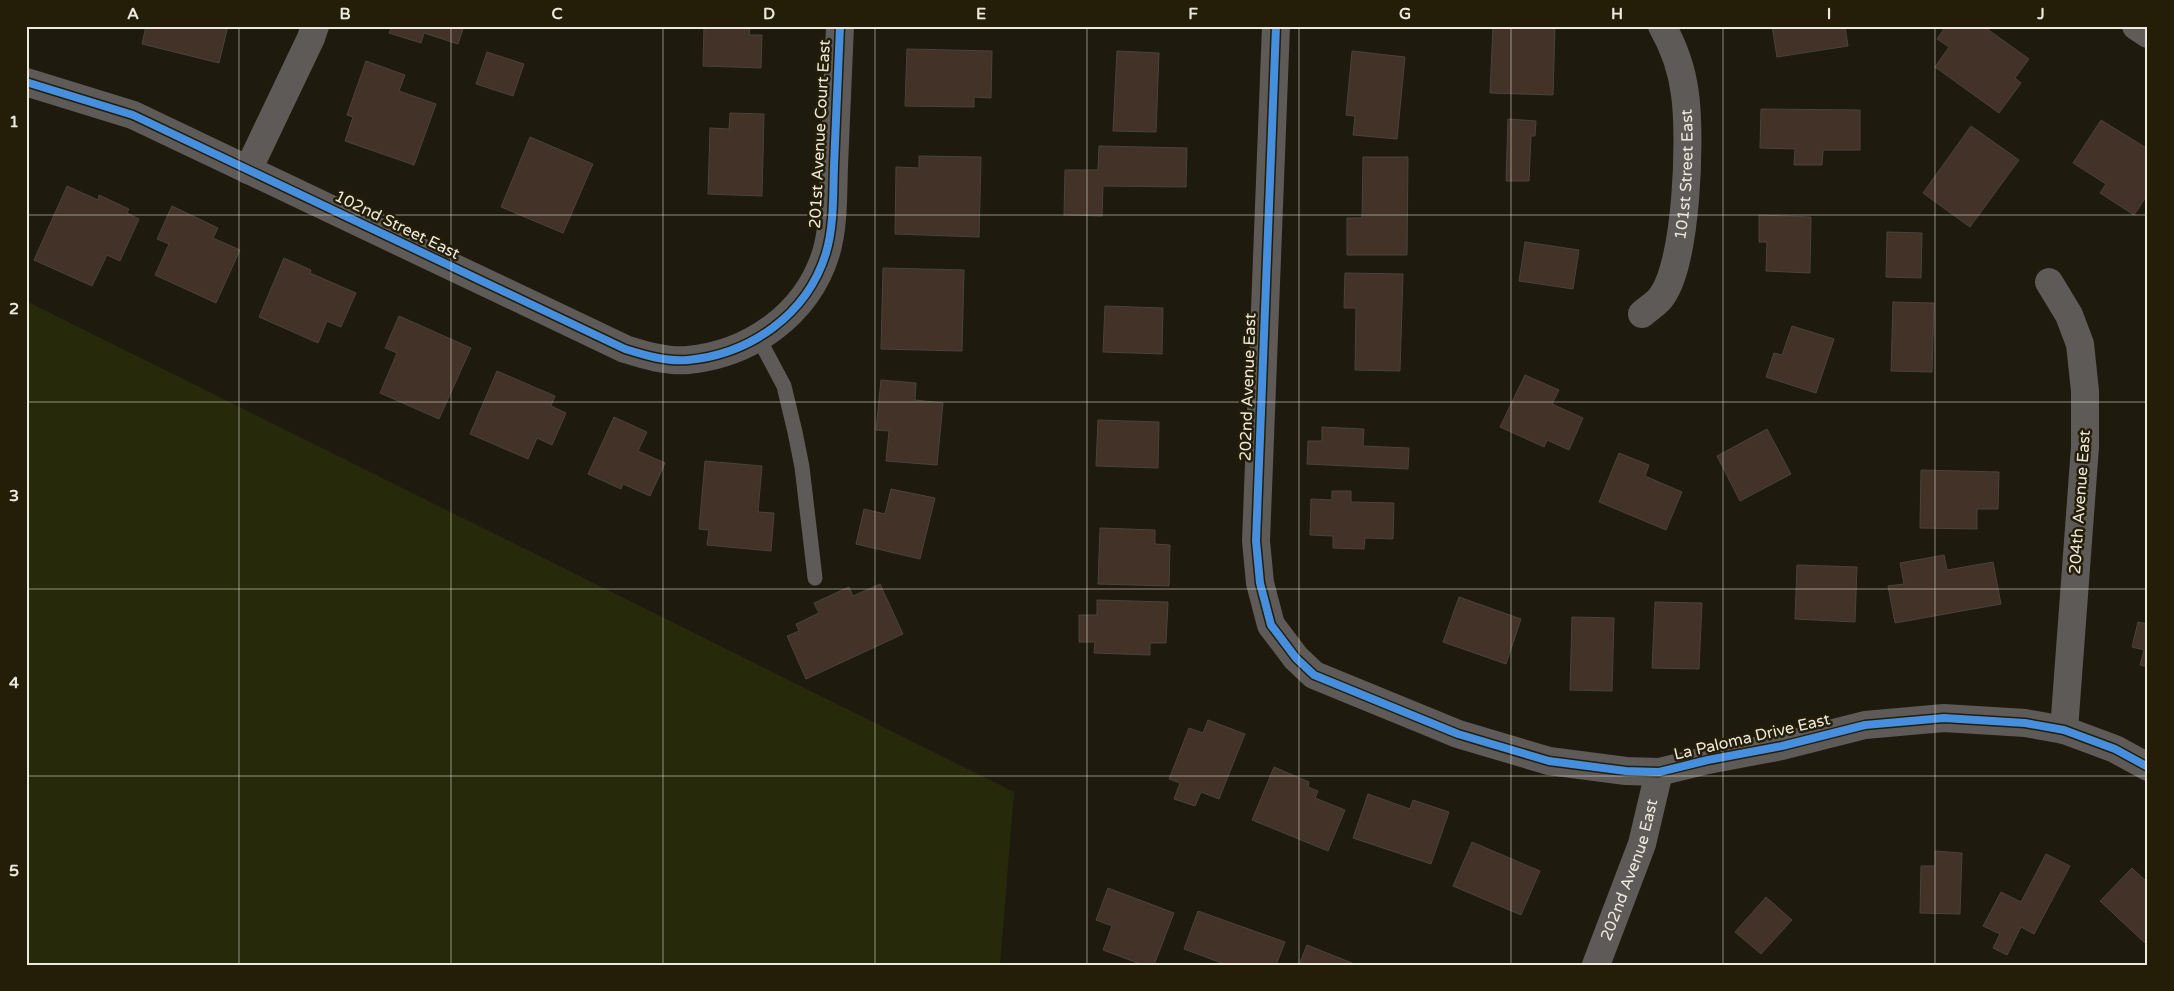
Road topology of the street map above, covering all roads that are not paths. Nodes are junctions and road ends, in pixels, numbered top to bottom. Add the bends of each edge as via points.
1 (315, 26) edge
2 (840, 26) edge
3 (1276, 26) edge
4 (1662, 26) edge
5 (2136, 26) edge
6 (2148, 34) edge
7 (26, 82) edge
8 (248, 170) junction
9 (2049, 282) dead end
10 (1642, 314) dead end
11 (759, 339) junction
12 (815, 578) dead end
13 (1366, 696) joint
14 (2064, 730) junction
15 (2148, 766) edge
16 (1659, 772) junction
17 (1596, 965) edge

1 - 8 street
2 - 11 street, 201st Avenue Court East via 832,216 826,253 810,289 791,313
3 - 13 street, 202nd Avenue East via 1256,541 1260,582 1271,625 1296,658 1314,675
4 - 10 street, 101st Street East via 1676,56 1685,94 1681,240 1674,270 1662,297
5 - 6 main road
7 - 8 street, 102nd Street East via 132,115
8 - 11 street, 102nd Street East via 624,349 651,357 686,360 725,354
9 - 14 street, 204th Avenue East via 2069,315 2080,344 2085,391 2085,447
11 - 12 lane via 784,386 795,432
13 - 16 street, La Paloma Drive East via 1458,734 1549,761
14 - 15 street, La Paloma Drive East via 2115,749
14 - 16 street, La Paloma Drive East via 2025,723 1944,718 1865,725
16 - 17 street, 202nd Avenue East via 1642,844

